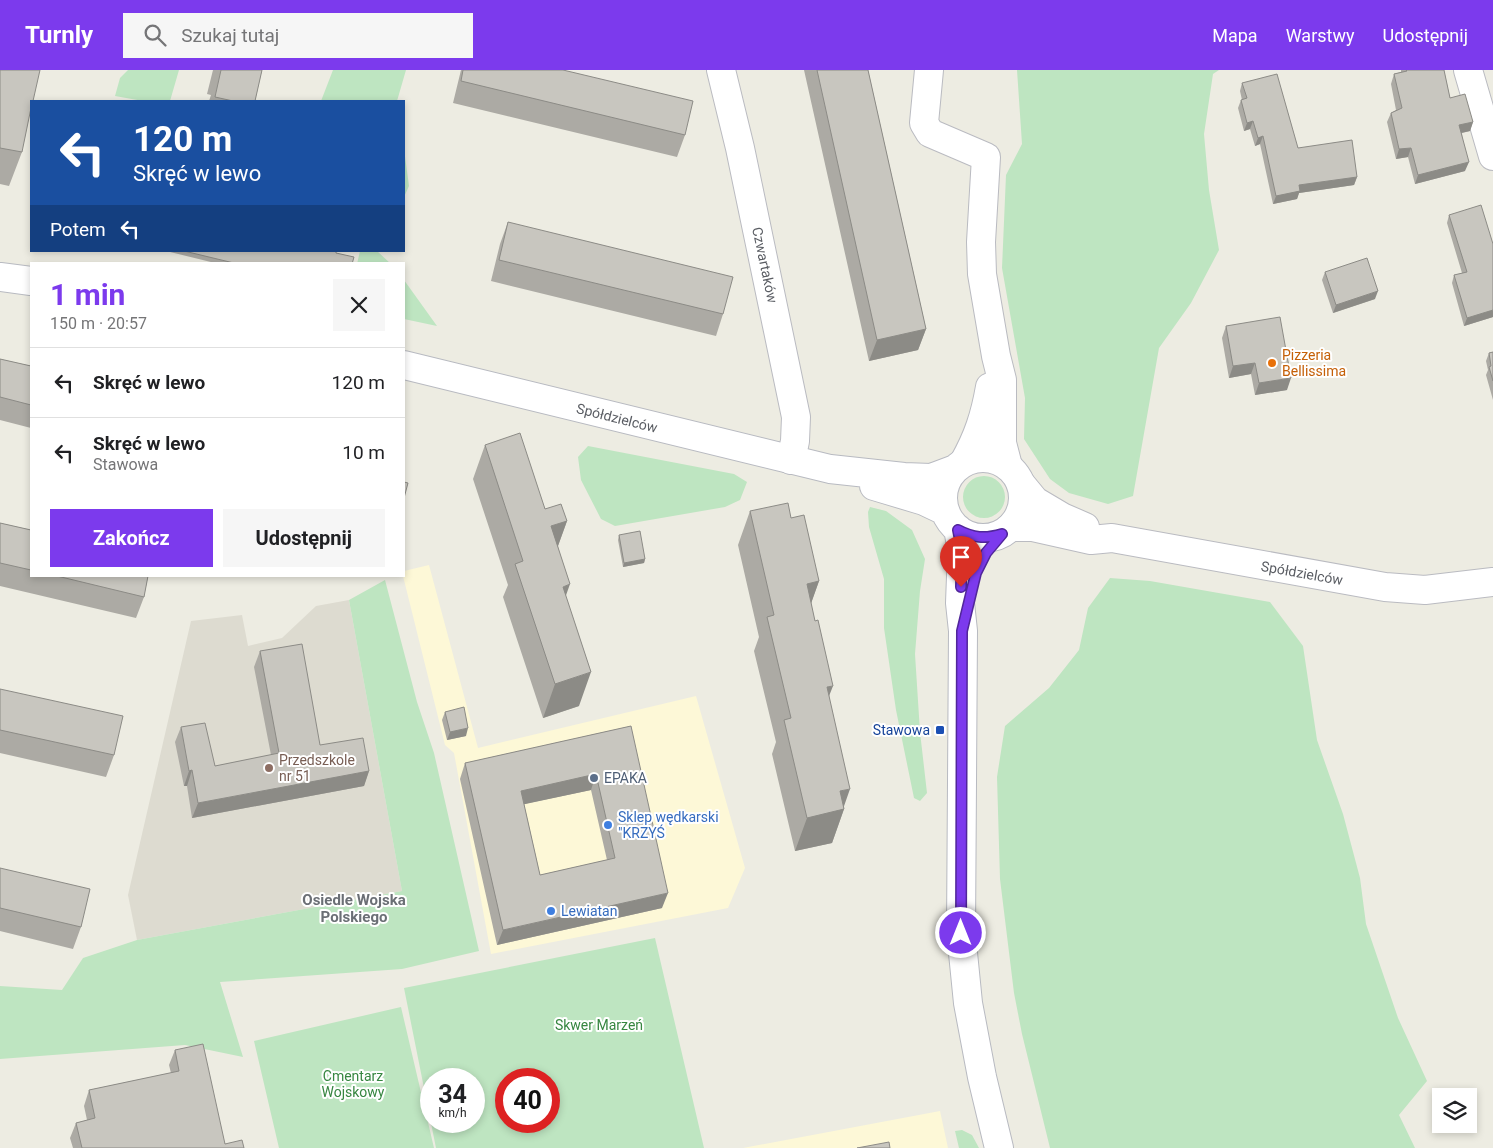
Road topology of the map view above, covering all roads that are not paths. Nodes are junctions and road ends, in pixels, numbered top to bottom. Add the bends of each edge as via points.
1 (721, 70) edge
2 (929, 70) edge
3 (1468, 70) edge
4 (1493, 156) edge
5 (0, 277) edge
6 (30, 281) edge
7 (996, 356) junction
8 (405, 365) edge
9 (791, 460) junction
10 (959, 466) junction
11 (830, 469) junction
12 (1014, 475) junction
13 (951, 520) junction
14 (1006, 530) junction
15 (1112, 538) junction
16 (1493, 582) edge
17 (962, 631) junction
18 (998, 1148) edge

1 - 9 street, Czwartaków via 796,417
2 - 7 street via 924,123 930,133 986,157 982,274
3 - 4 street
5 - 6 street
7 - 10 street via 986,413 977,440
7 - 12 street via 1002,380 1002,442
8 - 9 street, Spółdzielców
9 - 11 street, Spółdzielców
10 - 11 street, Spółdzielców via 931,478
10 - 12 street via 975,458 986,458 998,460
10 - 13 street via 944,488 943,500
11 - 13 street, Spółdzielców via 853,480 924,500
12 - 14 street via 1023,496 1022,507 1018,518
12 - 15 street, Spółdzielców via 1035,501
13 - 14 street via 968,535 979,538
13 - 17 street via 962,550
14 - 15 street, Spółdzielców via 1034,527 1091,540
14 - 17 street via 986,553 976,573
15 - 16 street, Spółdzielców via 1386,587 1425,590
17 - 18 street via 961,933 968,1003

